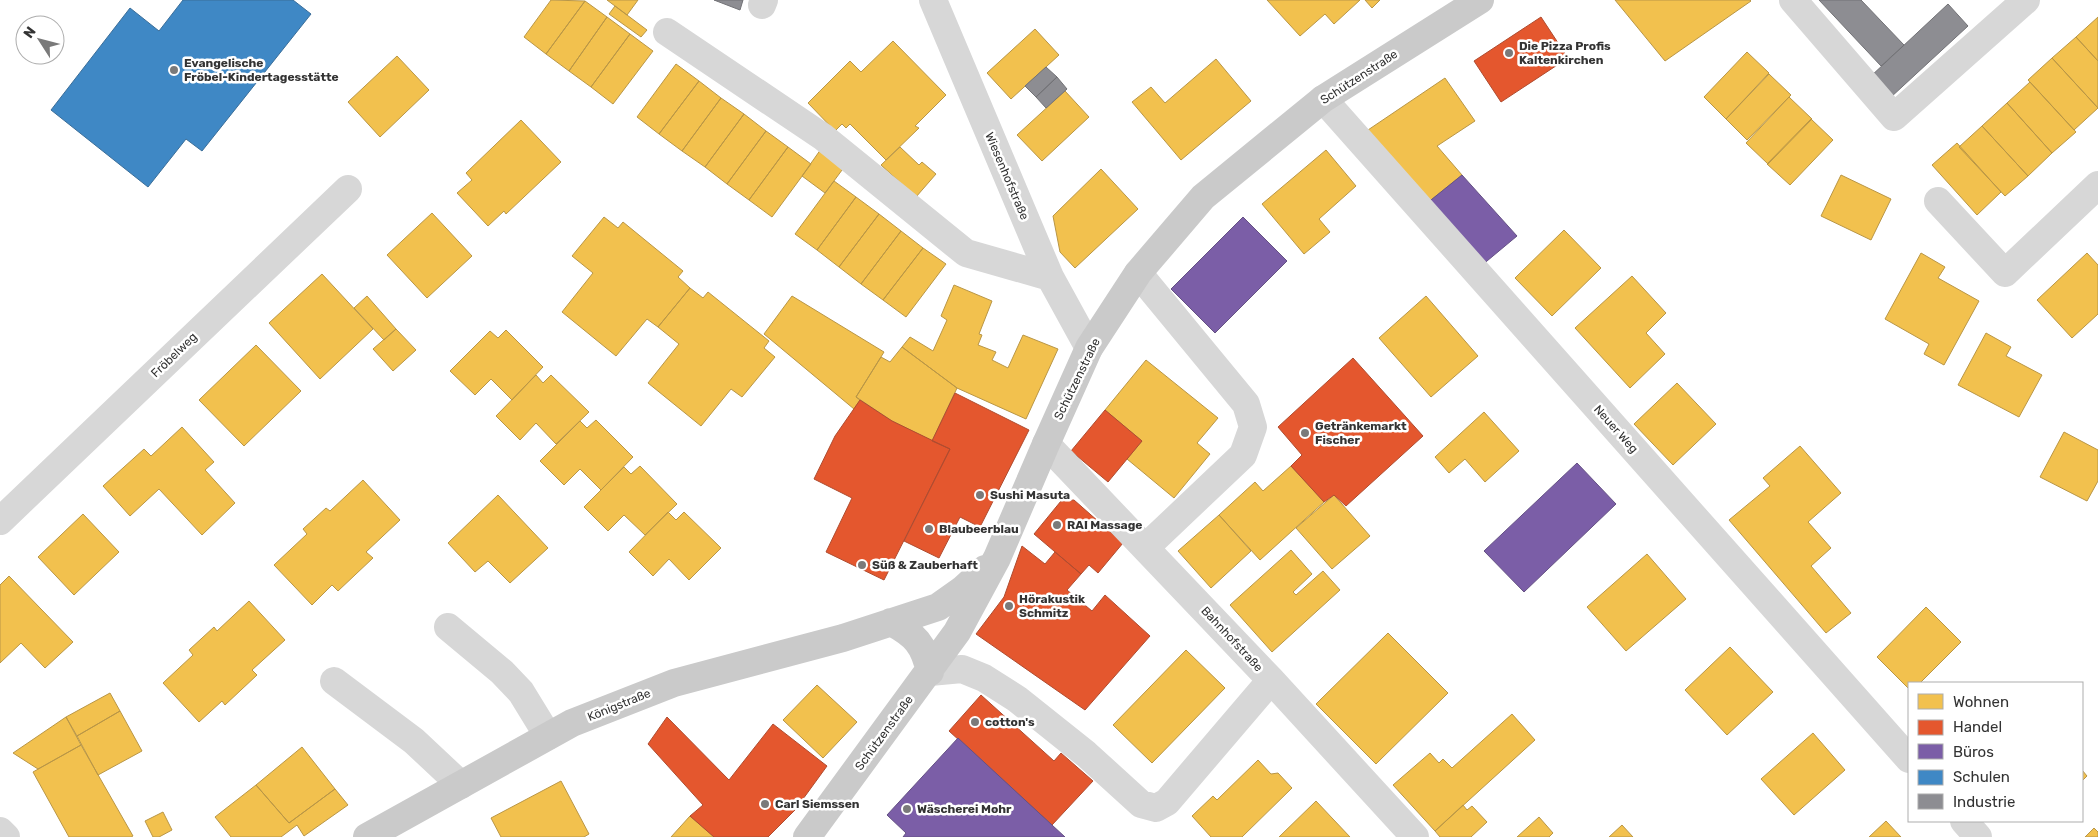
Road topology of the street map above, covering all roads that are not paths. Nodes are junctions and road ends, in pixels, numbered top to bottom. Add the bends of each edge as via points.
1 (933, 0) edge
2 (1480, 0) edge
3 (1793, 0) edge
4 (2026, 0) edge
5 (667, 32) dead end
6 (1323, 100) junction
7 (2098, 185) edge
8 (348, 189) dead end
9 (1938, 201) dead end
10 (1138, 273) junction
11 (1050, 277) junction
12 (1089, 348) junction
13 (1046, 444) junction
14 (0, 520) edge
15 (1146, 547) junction
16 (997, 558) junction
17 (891, 622) junction
18 (448, 627) dead end
19 (930, 672) junction
20 (334, 680) dead end
21 (1271, 680) junction
22 (548, 736) junction
23 (1908, 758) edge
24 (461, 784) junction
25 (1965, 822) edge
26 (0, 831) edge
27 (6, 837) edge
28 (367, 837) edge
29 (807, 837) edge
30 (1415, 837) edge
31 (1978, 837) edge

1 - 11 street, Wiesenhofstraße
2 - 6 main road, Schützenstraße
3 - 4 street via 1894,117
5 - 11 street via 823,137 966,253
6 - 10 main road, Schützenstraße via 1203,197
6 - 23 street, Neuer Weg
7 - 9 street via 2005,273
8 - 14 street, Fröbelweg
10 - 12 main road, Schützenstraße
10 - 15 street via 1246,404 1254,427 1243,455
11 - 12 street, Wiesenhofstraße
12 - 13 main road, Schützenstraße
13 - 15 street, Bahnhofstraße
13 - 16 main road, Schützenstraße
15 - 21 street, Bahnhofstraße
16 - 17 main road, Königstraße via 938,607
16 - 19 main road, Schützenstraße via 958,632
17 - 19 main road via 911,633 926,653
17 - 22 main road, Königstraße via 674,683 572,723
18 - 22 street via 521,692
19 - 21 street via 962,669 984,678 1017,699 1086,754 1141,804 1156,808 1167,802
19 - 29 main road, Schützenstraße
20 - 24 street via 414,741
21 - 30 street, Bahnhofstraße
22 - 24 main road, Königstraße
24 - 28 main road, Königstraße
25 - 31 street
26 - 27 street

